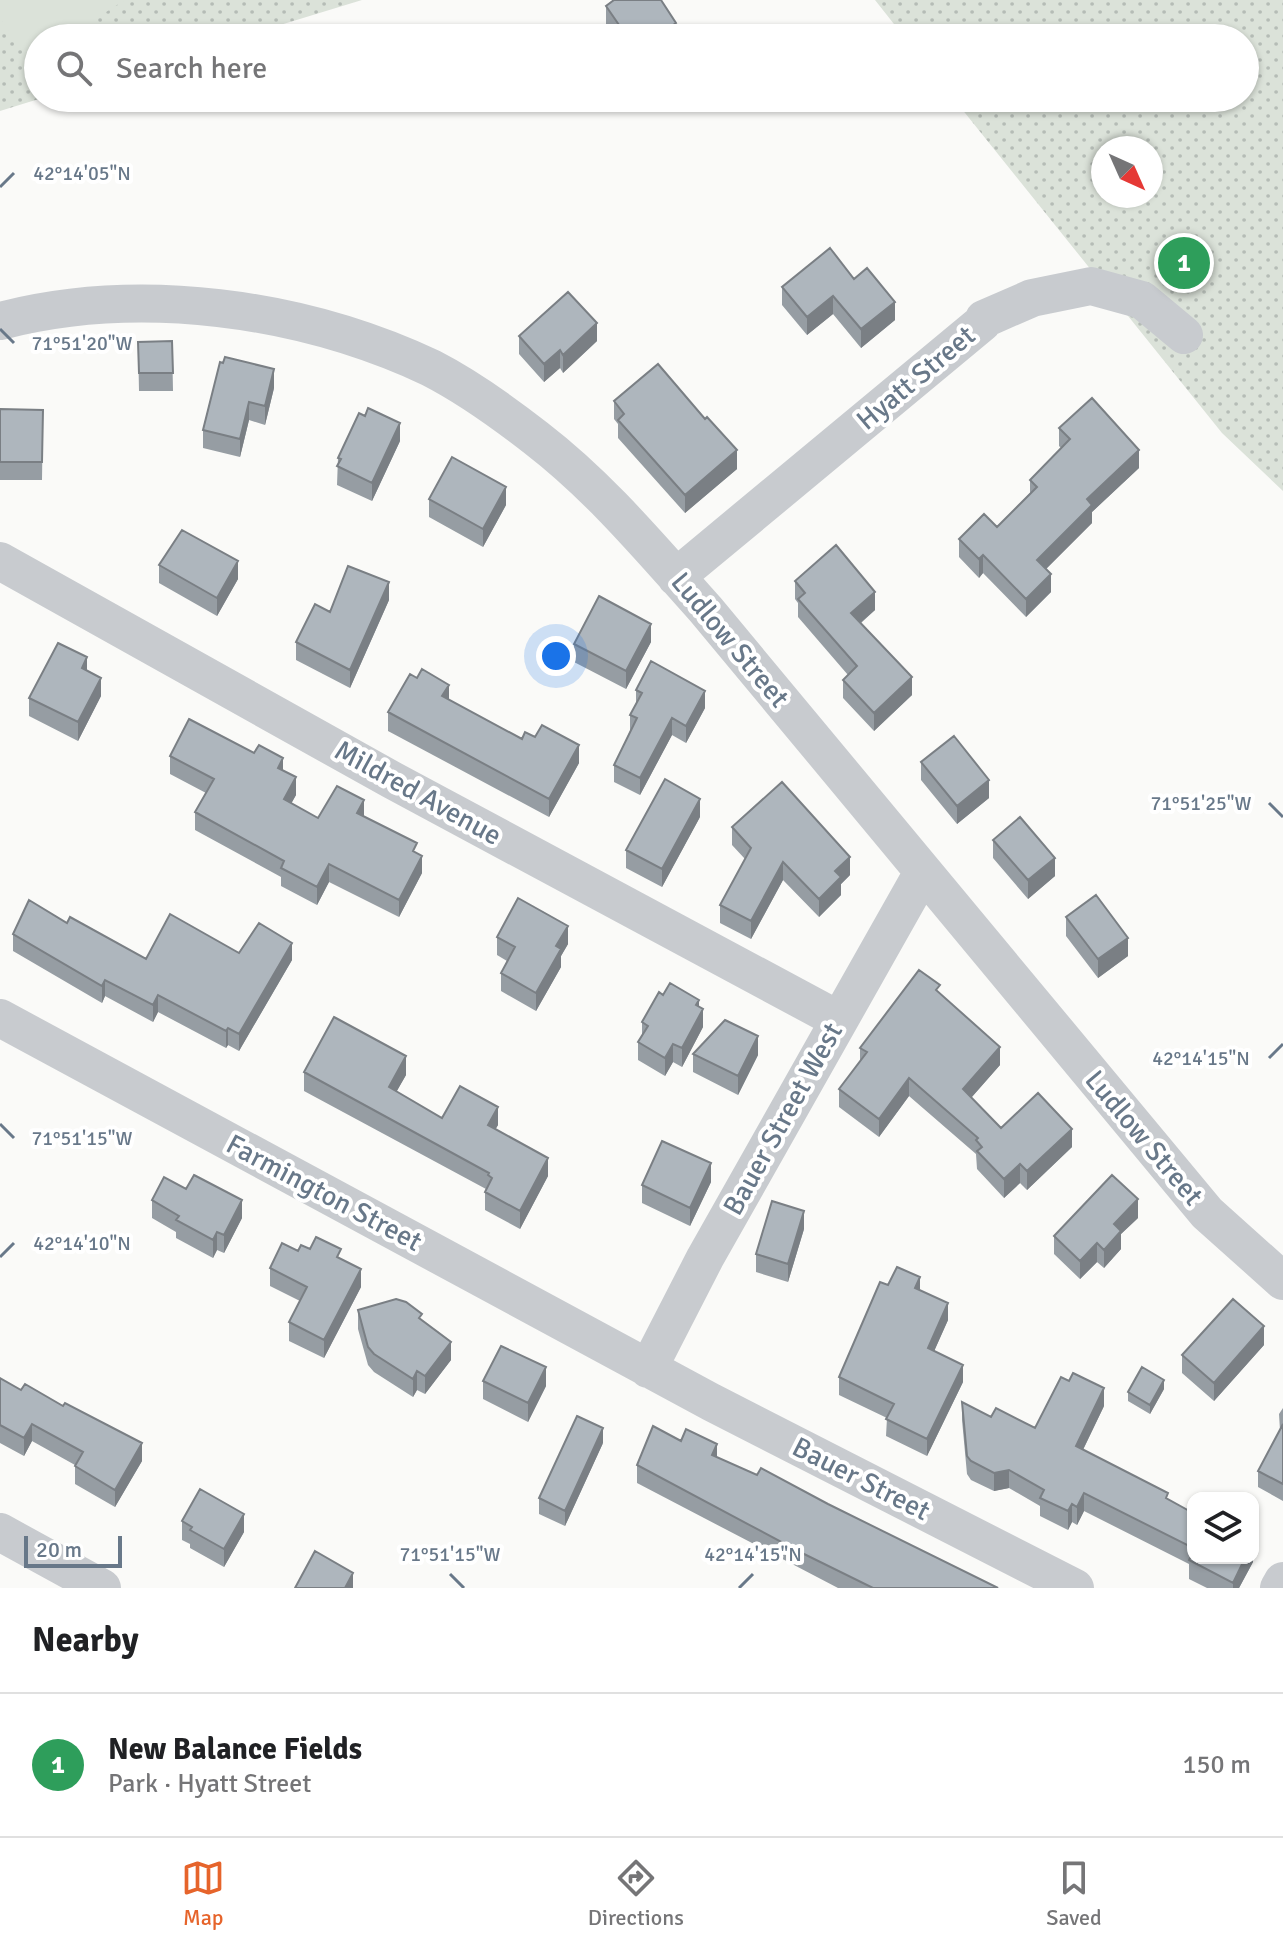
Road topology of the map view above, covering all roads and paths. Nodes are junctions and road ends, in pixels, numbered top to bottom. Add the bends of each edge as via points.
1 (0, 321) edge
2 (1184, 335) dead end
3 (0, 561) edge
4 (676, 577) junction
5 (923, 872) junction
6 (0, 1018) edge
7 (839, 1020) junction
8 (1283, 1281) edge
9 (648, 1369) junction
10 (0, 1532) edge
11 (1283, 1581) edge
12 (102, 1588) edge
13 (1075, 1588) edge
14 (1279, 1588) edge

1 - 4 street, Ludlow Street via 55,310 177,305 291,321 369,343 431,369 538,439 628,522
2 - 4 street, Hyatt Street via 1142,300 1091,286 1032,298 984,319
3 - 7 street, Mildred Avenue
4 - 5 street, Ludlow Street
5 - 7 street, Bauer Street West
5 - 8 street, Ludlow Street via 1207,1213
6 - 9 street, Farmington Street
7 - 9 street, Bauer Street West
9 - 13 street, Bauer Street
10 - 12 street
11 - 14 street

